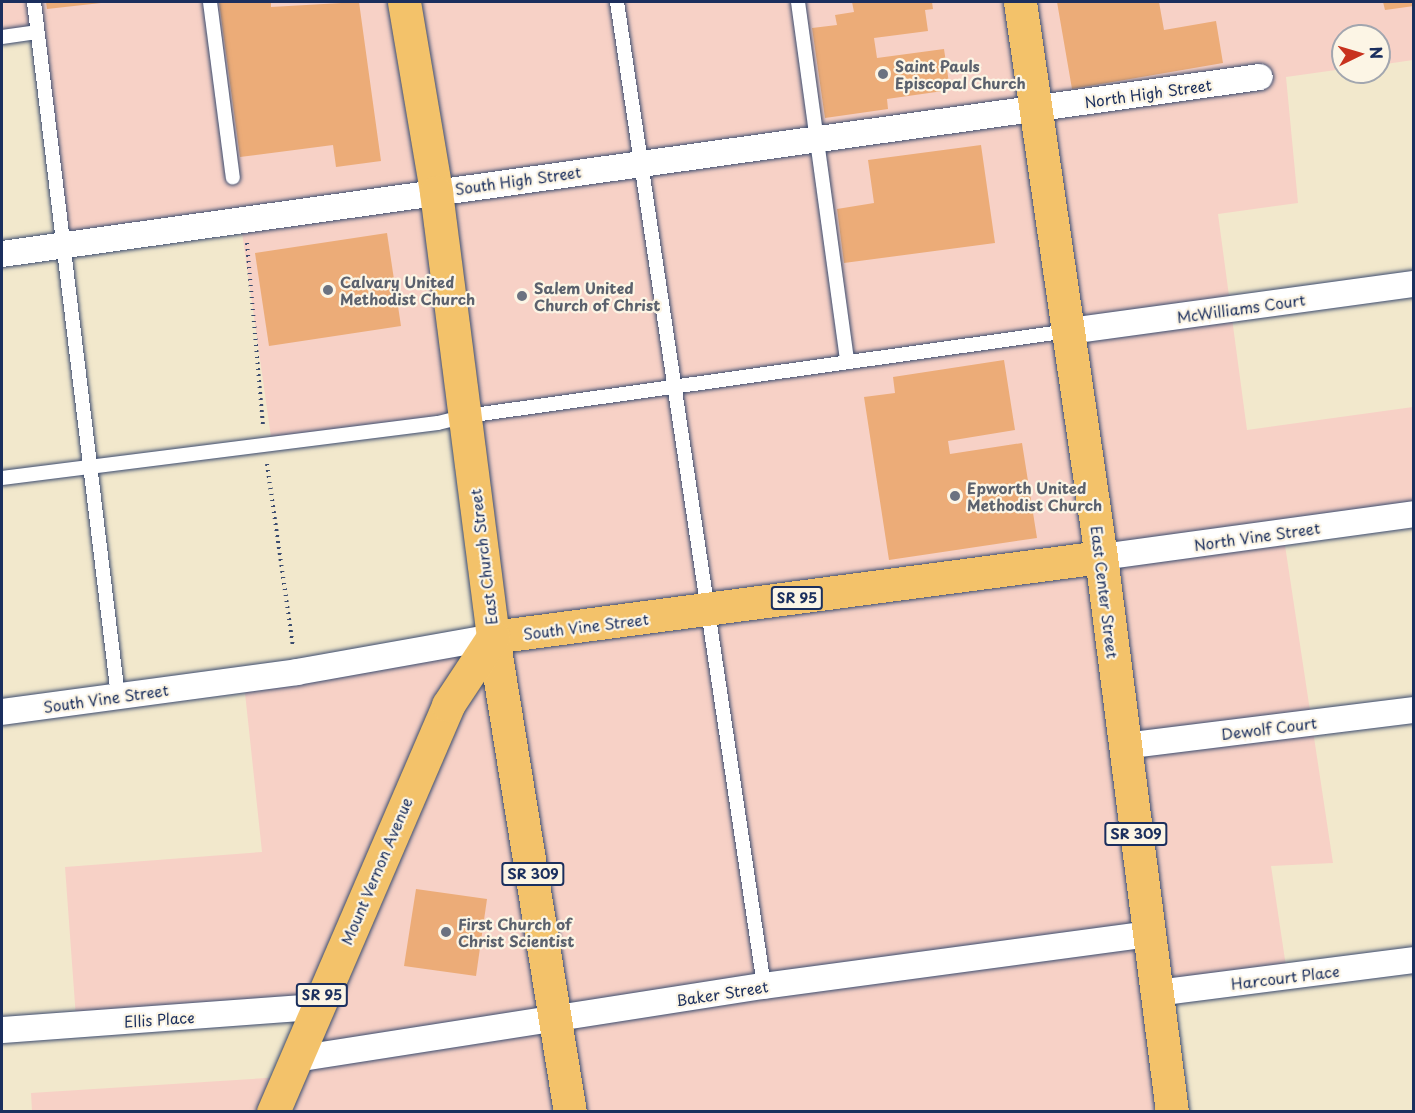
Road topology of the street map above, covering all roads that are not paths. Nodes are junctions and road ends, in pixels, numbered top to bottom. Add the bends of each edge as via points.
1 (34, 2) edge
2 (210, 2) edge
3 (404, 2) edge
4 (617, 2) edge
5 (798, 2) edge
6 (1020, 2) edge
7 (38, 32) junction
8 (2, 37) edge
9 (1260, 77) dead end
10 (1035, 109) junction
11 (816, 138) junction
12 (640, 162) junction
13 (233, 178) dead end
14 (436, 192) junction
15 (65, 244) junction
16 (2, 254) edge
17 (1413, 284) edge
18 (1069, 331) junction
19 (847, 362) junction
20 (673, 386) junction
21 (467, 416) junction
22 (92, 467) junction
23 (2, 478) edge
24 (1413, 514) edge
25 (1101, 557) junction
26 (706, 610) junction
27 (493, 638) junction
28 (118, 696) junction
29 (1413, 710) edge
30 (2, 712) edge
31 (1124, 746) junction
32 (1149, 934) junction
33 (1413, 960) edge
34 (764, 986) junction
35 (1157, 993) junction
36 (317, 1007) junction
37 (558, 1019) junction
38 (2, 1030) edge
39 (296, 1059) junction
40 (273, 1112) edge
41 (570, 1112) edge
42 (1172, 1112) edge

1 - 7 lane
2 - 13 lane
3 - 14 main road, East Church Street
4 - 12 lane
5 - 11 lane
6 - 10 main road, East Center Street
7 - 8 lane
7 - 15 lane
9 - 10 street, North High Street
10 - 11 street, South High Street
10 - 18 main road, East Center Street
11 - 12 street, South High Street
11 - 19 lane
12 - 14 street, South High Street
12 - 20 lane
14 - 15 street, South High Street
14 - 21 main road, East Church Street
15 - 16 street, South High Street
15 - 22 lane
17 - 18 street, McWilliams Court
18 - 19 lane
18 - 25 main road, East Center Street
19 - 20 lane
20 - 21 lane
20 - 26 lane
21 - 22 lane via 438,423
21 - 27 main road, East Church Street
22 - 23 lane
22 - 28 lane
24 - 25 street, North Vine Street
25 - 26 main road, South Vine Street / SR 95
25 - 31 main road, East Center Street / SR 309
26 - 27 main road, South Vine Street / SR 95
26 - 34 lane
27 - 28 street, South Vine Street via 297,672
27 - 36 main road, Mount Vernon Avenue / SR 95 via 448,705
27 - 37 main road, East Church Street / SR 309
28 - 30 street, South Vine Street
29 - 31 street, Dewolf Court
31 - 32 main road, East Center Street / SR 309
32 - 34 street, Baker Street
32 - 35 main road, East Center Street / SR 309
33 - 35 street, Harcourt Place
34 - 37 street, Baker Street
35 - 42 main road, East Center Street / SR 309
36 - 38 street, Ellis Place
36 - 39 main road, Mount Vernon Avenue / SR 95
37 - 39 street, Baker Street
37 - 41 main road, East Church Street / SR 309
39 - 40 main road, Mount Vernon Avenue / SR 95

